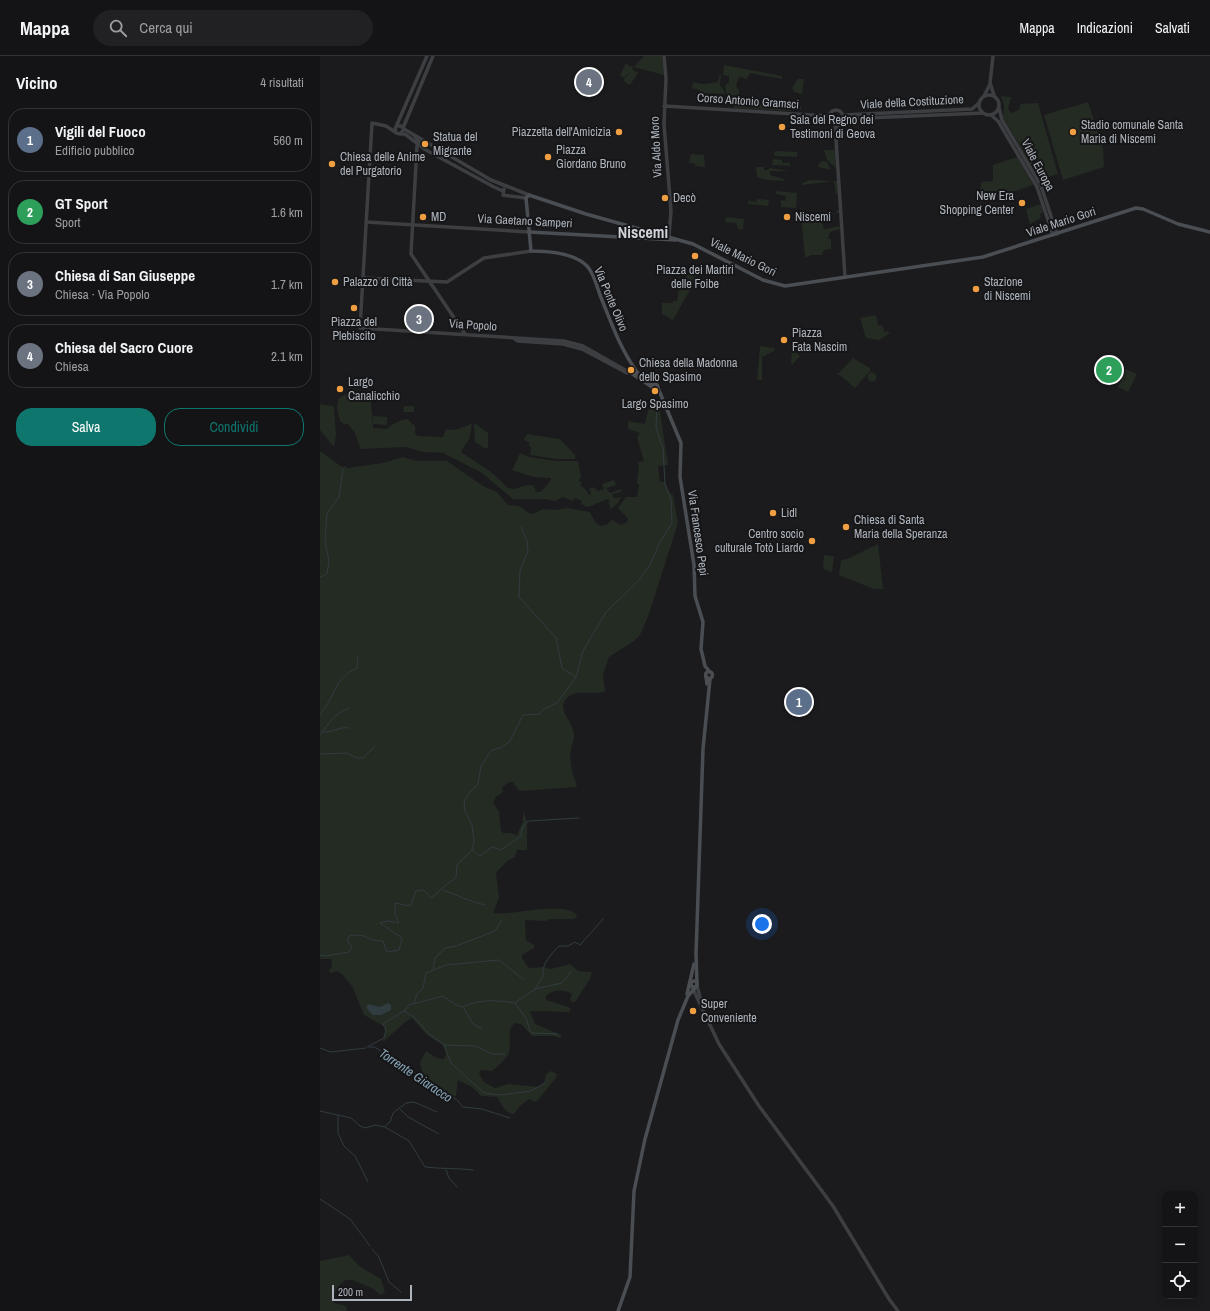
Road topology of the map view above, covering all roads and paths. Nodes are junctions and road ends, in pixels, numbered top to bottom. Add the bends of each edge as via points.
1 (427, 56) edge
2 (433, 56) edge
3 (664, 56) edge
4 (993, 56) edge
5 (990, 83) junction
6 (994, 95) junction
7 (984, 96) junction
8 (979, 103) junction
9 (664, 106) junction
10 (999, 108) junction
11 (983, 113) junction
12 (991, 115) junction
13 (829, 116) junction
14 (843, 117) junction
15 (837, 124) junction
16 (386, 126) junction
17 (397, 126) junction
18 (403, 128) junction
19 (395, 132) junction
20 (401, 134) junction
21 (414, 135) junction
22 (418, 144) junction
23 (506, 186) junction
24 (503, 193) junction
25 (528, 196) junction
26 (366, 222) junction
27 (412, 225) junction
28 (529, 232) junction
29 (1210, 232) edge
30 (663, 234) junction
31 (1055, 234) junction
32 (669, 236) junction
33 (662, 239) junction
34 (683, 240) junction
35 (531, 251) junction
36 (845, 277) junction
37 (363, 278) junction
38 (428, 281) junction
39 (463, 333) junction
40 (637, 372) junction
41 (634, 376) junction
42 (654, 387) junction
43 (702, 656) junction
44 (707, 677) junction
45 (696, 954) junction
46 (694, 986) junction
47 (701, 1003) junction
48 (618, 1311) edge
49 (898, 1311) edge

1 - 17 street
2 - 18 street
3 - 9 street, Via Aldo Moro
4 - 5 street
5 - 6 street
5 - 7 street
6 - 7 street
6 - 10 street via 998,99
7 - 8 street
8 - 11 street
8 - 14 street, Viale della Costituzione via 972,109
9 - 13 street, Corso Antonio Gramsci
9 - 32 street, Via Aldo Moro via 671,211
10 - 12 street
10 - 31 street, Viale Europa via 1002,120 1041,186
11 - 12 street
11 - 14 street, Viale della Costituzione
12 - 31 street, Viale Europa via 998,120 1037,187
13 - 14 street via 836,110
13 - 15 street via 830,120
14 - 15 street
15 - 36 street
16 - 17 street, Viale Mario Gori
16 - 19 street
16 - 26 street via 372,123
17 - 18 street, Viale Mario Gori
17 - 19 street
18 - 20 street
18 - 21 street, Viale Mario Gori
19 - 20 street
20 - 22 street via 405,134
21 - 22 street via 419,141
21 - 23 street, Viale Mario Gori
22 - 24 street
22 - 27 street
23 - 24 street
23 - 25 street, Viale Mario Gori
24 - 25 street
25 - 28 main road
25 - 30 main road, Viale Mario Gori
26 - 27 street, Via Gaetano Samperi
26 - 37 street
27 - 28 street, Via Gaetano Samperi
27 - 38 street via 411,254
28 - 33 main road, Via Gaetano Samperi
28 - 35 main road
29 - 31 main road, Viale Mario Gori via 1178,224 1136,208
30 - 32 main road, Viale Mario Gori
30 - 33 main road
31 - 36 main road, Viale Mario Gori via 983,257
32 - 34 main road, Viale Mario Gori
33 - 34 main road, Via Gaetano Samperi
34 - 36 main road, Viale Mario Gori via 775,284 794,286
35 - 38 street, Via Ponte Olivo via 484,258 447,282
35 - 40 main road, Via Ponte Olivo via 557,252 586,266 622,351
37 - 38 street
37 - 39 street, Via Popolo via 360,328
38 - 39 street
39 - 41 street, Via Popolo via 563,344 582,349
40 - 41 main road
40 - 42 main road, Via Ponte Olivo
41 - 42 main road
42 - 43 main road, Via Francesco Pepi via 681,447 680,477 694,565 695,596 703,622
43 - 44 main road, Via Francesco Pepi
43 - 44 main road via 710,672 707,673
44 - 45 main road, Via Francesco Pepi
45 - 46 main road
45 - 46 main road via 697,979
46 - 47 street
46 - 47 street
46 - 48 main road via 678,1020 645,1140 634,1191 630,1277
47 - 49 street via 719,1044 748,1089 830,1200

